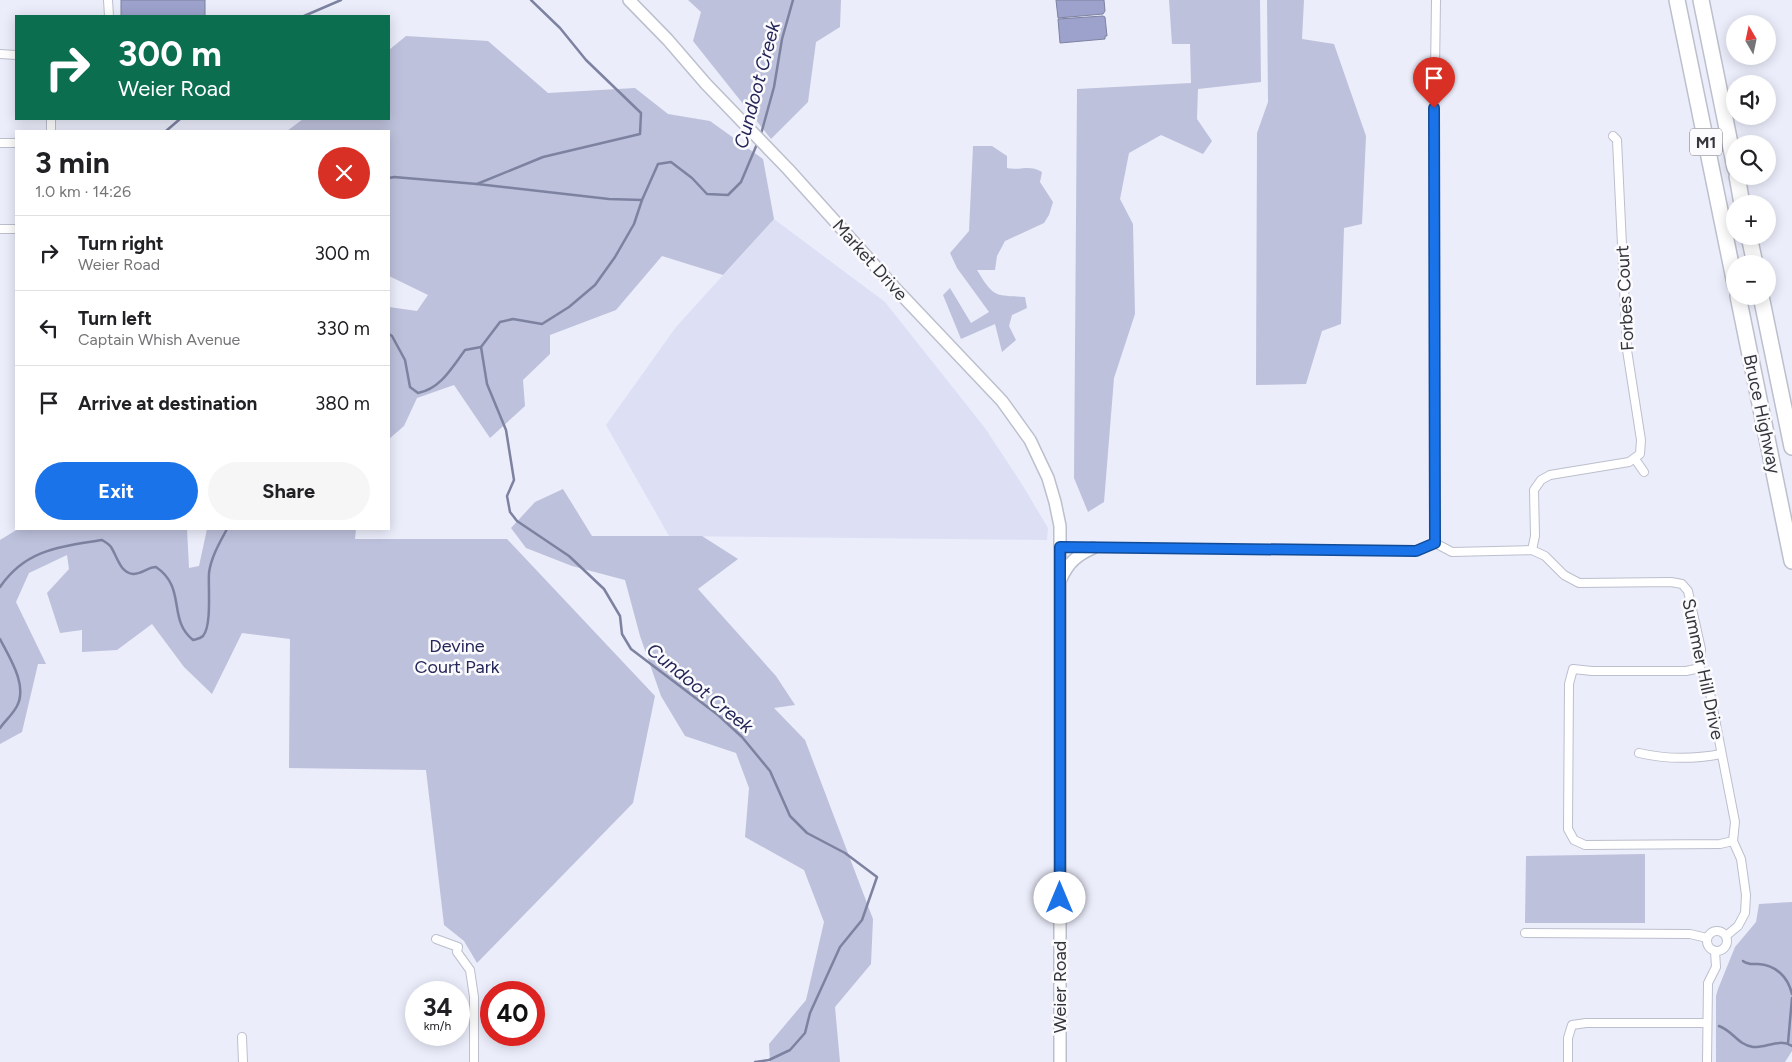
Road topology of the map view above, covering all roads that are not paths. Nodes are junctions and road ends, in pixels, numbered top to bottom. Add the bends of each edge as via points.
1 (108, 0) edge
2 (629, 0) edge
3 (1436, 0) edge
4 (1677, 0) edge
5 (1701, 0) edge
6 (109, 15) edge
7 (0, 54) edge
8 (15, 54) edge
9 (1728, 135) edge
10 (1613, 136) dead end
11 (0, 143) edge
12 (15, 143) edge
13 (0, 229) edge
14 (15, 229) edge
15 (1729, 255) edge
16 (1740, 305) edge
17 (1763, 305) edge
18 (1792, 447) edge
19 (1635, 459) junction
20 (1644, 472) dead end
21 (1435, 543) junction
22 (1060, 547) junction
23 (1093, 548) junction
24 (1532, 550) junction
25 (1792, 561) edge
26 (1060, 580) junction
27 (1700, 668) junction
28 (1639, 753) dead end
29 (1721, 754) junction
30 (1733, 841) junction
31 (1525, 933) dead end
32 (1726, 936) junction
33 (1708, 938) junction
34 (436, 939) dead end
35 (1715, 951) junction
36 (1707, 1023) junction
37 (242, 1037) dead end
38 (243, 1062) edge
39 (474, 1062) edge
40 (1060, 1062) edge
41 (1568, 1062) edge
42 (1706, 1062) edge

1 - 6 street
2 - 22 street, Market Drive via 1002,401 1030,440 1048,478 1060,526
3 - 21 street
4 - 15 highway, M1
5 - 9 highway, M1
7 - 8 street
10 - 19 street, Forbes Court via 1618,140 1627,350 1641,440 1640,454
11 - 12 street
13 - 14 street
16 - 25 highway, Bruce Highway
17 - 18 highway, Bruce Highway
19 - 20 street
19 - 24 street via 1550,475 1541,480 1534,490 1535,536
21 - 23 street via 1416,551
21 - 24 street via 1452,552
22 - 23 street
22 - 26 street, Weier Road
23 - 26 street via 1072,560
24 - 27 street, Summer Hill Drive via 1546,556 1564,575 1579,583 1682,584 1688,591 1702,649
26 - 40 street, Weier Road
27 - 29 street, Summer Hill Drive via 1708,684
27 - 30 street via 1686,671 1573,669 1569,684 1568,829 1574,840 1585,845 1720,844
28 - 29 street via 1654,757
29 - 30 street, Summer Hill Drive via 1735,822
30 - 32 street, Summer Hill Drive via 1741,859 1745,913 1738,926
31 - 33 street via 1690,934
32 - 33 street via 1716,931
32 - 35 street via 1726,946 1722,951
33 - 35 street via 1708,946
34 - 39 street via 458,947 457,952 470,970 474,998
35 - 36 street via 1716,967 1708,983
36 - 41 street via 1572,1025 1568,1038
36 - 42 street
37 - 38 street

